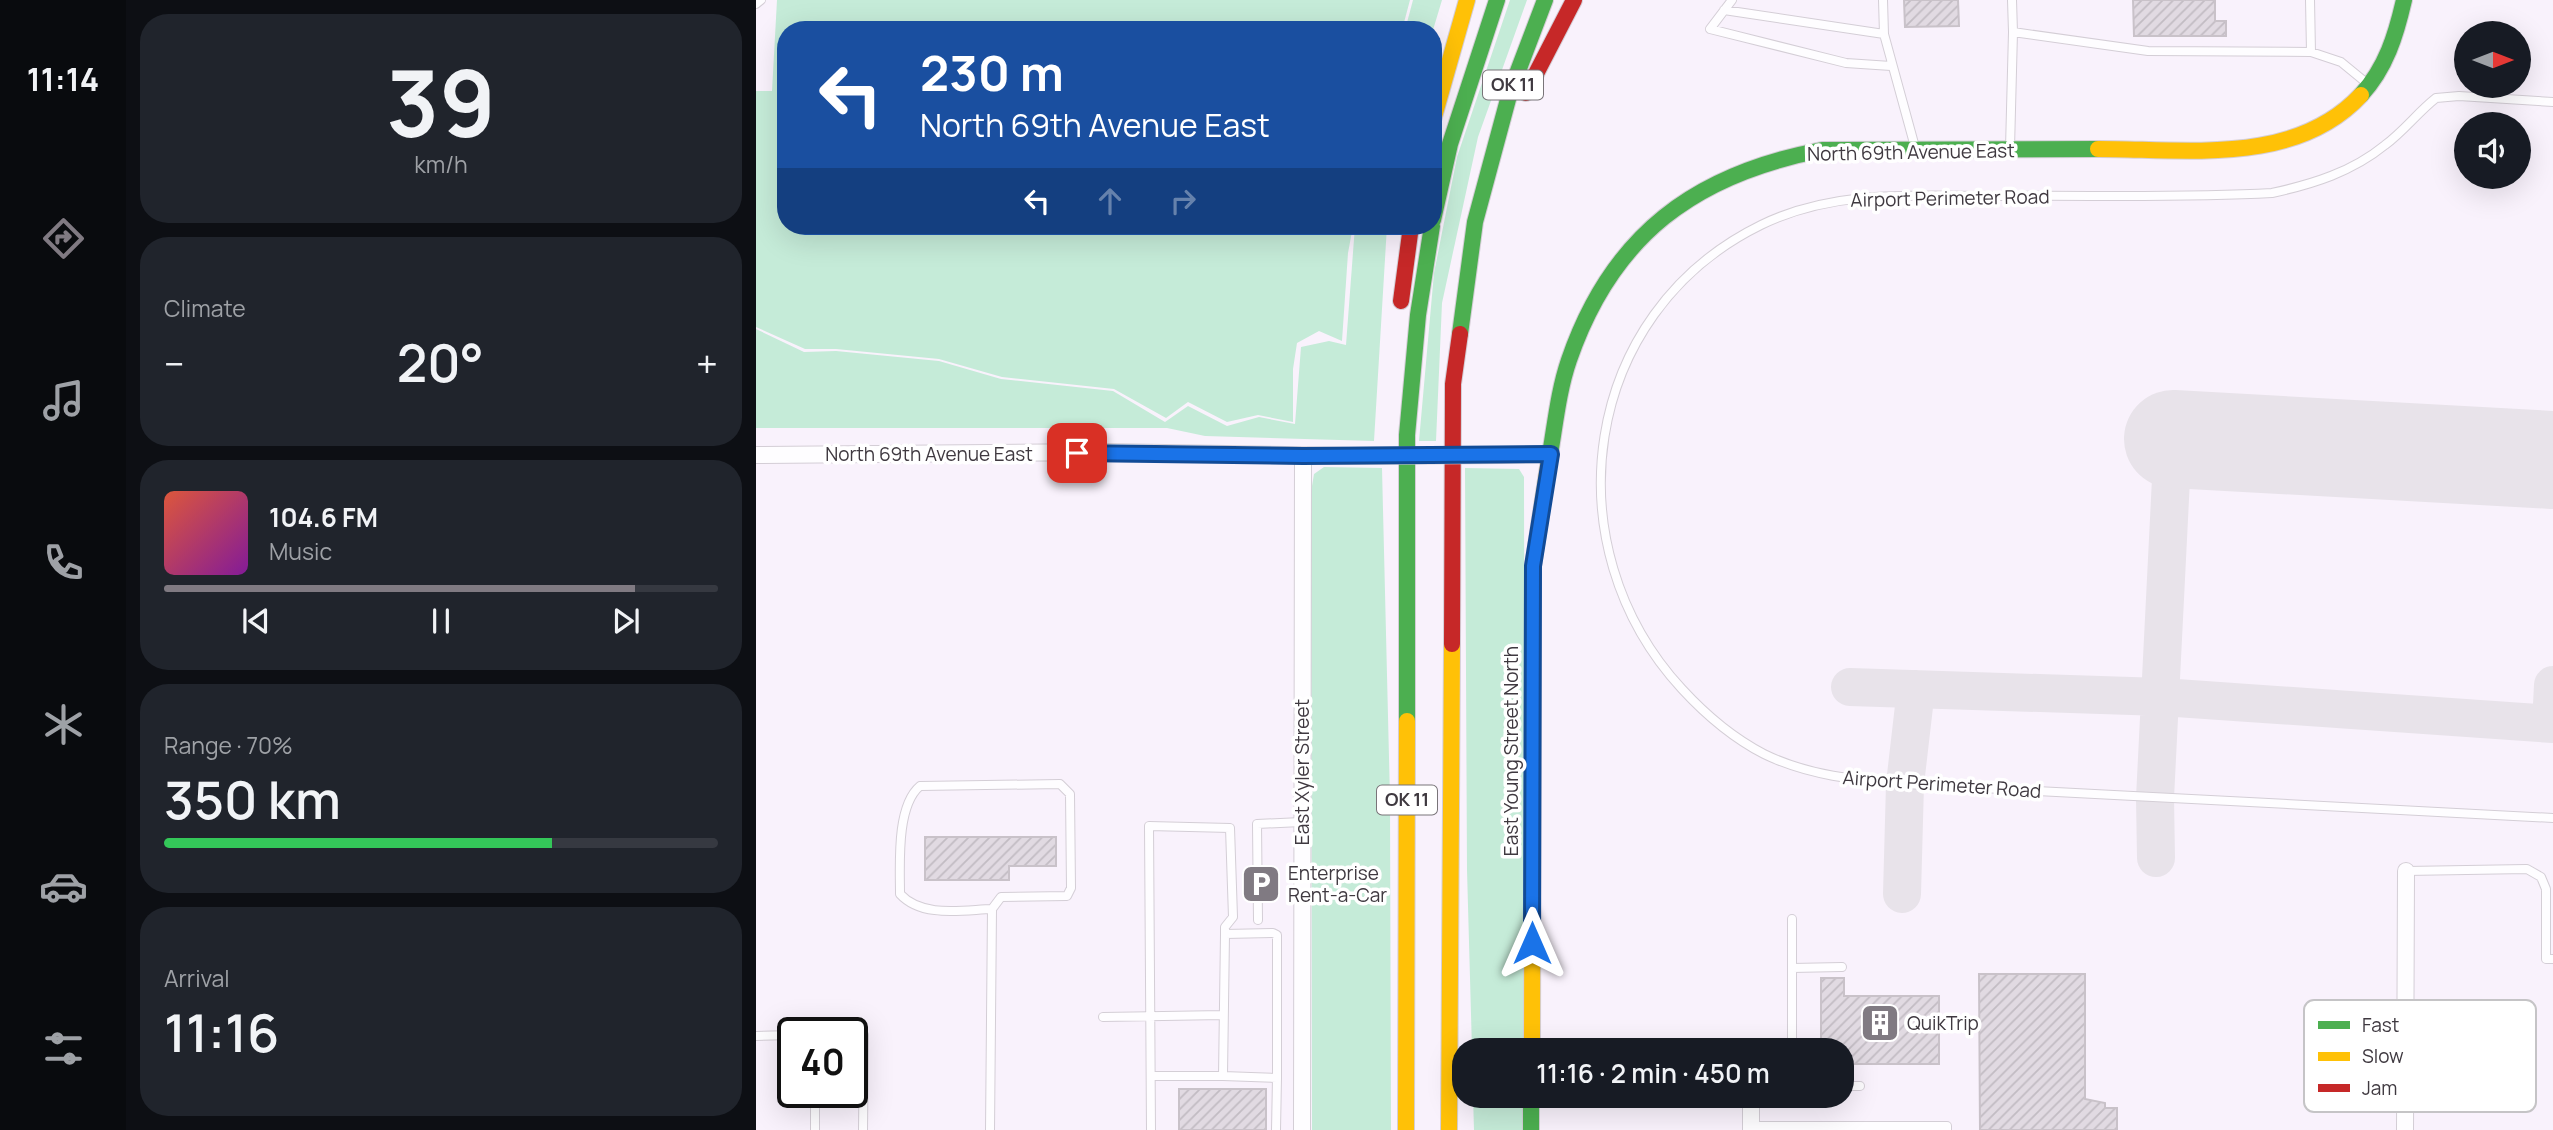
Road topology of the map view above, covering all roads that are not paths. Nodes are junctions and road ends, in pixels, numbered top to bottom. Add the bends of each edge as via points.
1 (761, 0) edge
2 (1467, 0) edge
3 (1497, 0) edge
4 (1545, 0) edge
5 (1574, 0) edge
6 (1732, 0) edge
7 (1884, 0) edge
8 (2012, 0) edge
9 (2310, 0) edge
10 (2404, 0) edge
11 (756, 4) edge
12 (1724, 10) junction
13 (2013, 32) junction
14 (1884, 34) junction
15 (2311, 52) junction
16 (1891, 66) junction
17 (2371, 87) junction
18 (1442, 88) edge
19 (2553, 102) edge
20 (2010, 149) junction
21 (1916, 150) junction
22 (1487, 171) junction
23 (1442, 180) edge
24 (1410, 235) edge
25 (1431, 235) edge
26 (1399, 324) dead end
27 (1396, 362) dead end
28 (1406, 435) junction
29 (1551, 454) junction
30 (756, 455) edge
31 (1303, 456) junction
32 (2553, 818) edge
33 (1301, 822) junction
34 (2406, 871) joint
35 (992, 909) junction
36 (1258, 919) dead end
37 (1792, 919) dead end
38 (1225, 933) junction
39 (2553, 959) edge
40 (1842, 967) dead end
41 (1792, 968) junction
42 (1450, 978) junction
43 (2406, 1000) edge
44 (1223, 1015) junction
45 (1150, 1016) junction
46 (1103, 1017) dead end
47 (777, 1035) edge
48 (756, 1036) edge
49 (1532, 1038) edge
50 (1792, 1038) edge
51 (1151, 1076) junction
52 (1223, 1076) junction
53 (1277, 1077) junction
54 (1854, 1086) edge
55 (1860, 1086) dead end
56 (815, 1108) edge
57 (863, 1108) edge
58 (1531, 1108) edge
59 (1751, 1108) edge
60 (2405, 1112) edge
61 (1751, 1128) edge
62 (1774, 1128) edge
63 (815, 1130) edge
64 (863, 1130) edge
65 (990, 1130) edge
66 (1151, 1130) edge
67 (1276, 1130) edge
68 (1302, 1130) edge
69 (1406, 1130) edge
70 (1449, 1130) edge
71 (1463, 1130) edge
72 (1531, 1130) edge
73 (1947, 1130) edge
74 (2405, 1130) edge

1 - 11 lane
2 - 18 main road
3 - 23 main road, OK 11
4 - 22 main road, OK 11 via 1510,92
5 - 22 main road
6 - 12 lane
7 - 14 lane
8 - 13 lane
9 - 15 lane
10 - 17 main road, North 69th Avenue East via 2396,38
12 - 14 lane
12 - 16 lane via 1710,30 1846,63
13 - 15 lane via 2148,51
13 - 20 lane
14 - 16 lane
15 - 17 lane via 2341,62
16 - 21 lane
17 - 20 main road, North 69th Avenue East via 2342,116 2321,128 2253,148
19 - 32 lane, Airport Perimeter Road via 2437,98 2365,159 2315,183 2272,193 1881,196 1802,208 1760,226 1703,263 1646,327 1624,366 1606,418 1598,484 1607,553 1638,632 1669,675 1726,730 1763,753 1800,768 1840,778 1905,784
20 - 21 main road, North 69th Avenue East
21 - 29 main road, North 69th Avenue East via 1822,150 1780,158 1725,178 1665,215 1618,265 1583,324 1569,360
22 - 42 main road, OK 11 via 1469,257 1453,384
24 - 26 main road
25 - 28 main road, OK 11
27 - 28 main road
28 - 69 main road, OK 11
29 - 31 street, North 69th Avenue East, bridge
29 - 49 main road, East Young Street North via 1533,566
30 - 31 street, North 69th Avenue East
31 - 33 street, East Xyler Street
33 - 36 lane via 1256,824
33 - 68 street, East Xyler Street
34 - 39 lane via 2527,869 2541,877 2546,889 2546,959
34 - 43 street
35 - 35 lane via 1001,897 1067,896 1070,794 1060,784 920,786 913,792 901,836 900,894 909,904 925,910
35 - 65 lane
37 - 41 lane
38 - 44 lane
38 - 45 lane via 1233,917 1230,828 1149,826
38 - 53 lane via 1277,935
40 - 41 lane
41 - 50 lane
42 - 70 main road, OK 11
42 - 71 main road
44 - 45 lane
44 - 52 lane
45 - 46 lane
45 - 51 lane
47 - 48 lane
51 - 52 lane
51 - 66 lane
52 - 53 lane
53 - 67 lane
54 - 55 lane
56 - 63 lane
57 - 64 lane
58 - 72 main road
59 - 61 street
60 - 74 street
61 - 62 lane
62 - 73 lane via 1947,1126

